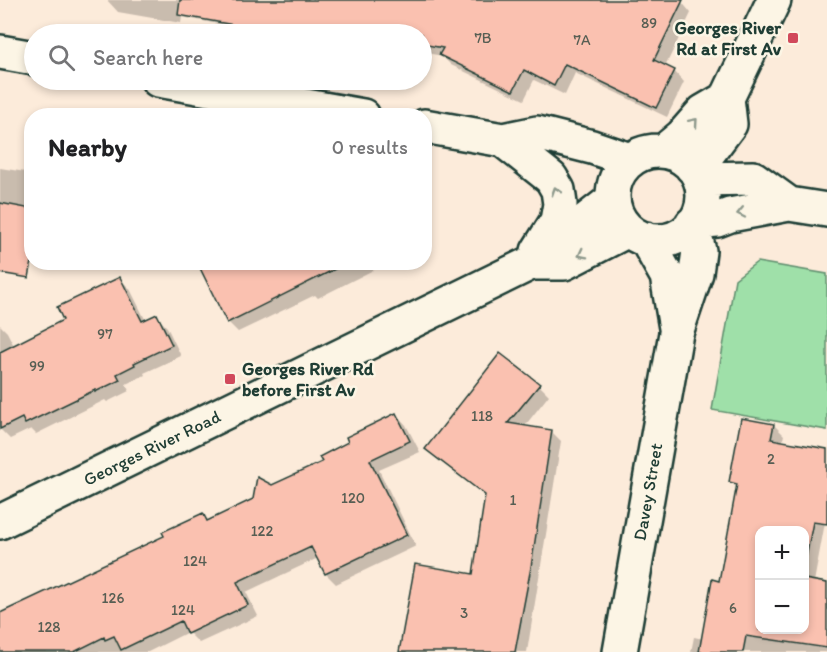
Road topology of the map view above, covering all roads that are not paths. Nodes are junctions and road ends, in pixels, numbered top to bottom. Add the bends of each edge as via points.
1 (774, 0) edge
2 (0, 52) edge
3 (24, 56) edge
4 (215, 90) edge
5 (317, 108) edge
6 (728, 111) junction
7 (432, 127) edge
8 (503, 140) junction
9 (664, 151) junction
10 (630, 160) junction
11 (696, 173) junction
12 (753, 178) junction
13 (612, 200) junction
14 (789, 204) junction
15 (827, 210) edge
16 (693, 223) junction
17 (637, 234) junction
18 (531, 263) junction
19 (676, 333) junction
20 (0, 522) edge
21 (620, 652) edge

1 - 6 street
2 - 3 street
4 - 5 street
9 -> 6 street via 703,112
6 - 11 street
6 - 12 street via 736,143
7 - 8 street
8 - 10 street via 537,133
18 -> 8 street via 557,220 558,190 551,178
9 - 10 street via 640,154
9 - 11 street via 684,159
10 - 13 street via 620,171
11 - 12 street
11 - 16 street via 703,190
12 - 14 street
13 - 17 street via 620,221
13 - 18 street, Georges River Road
14 - 15 street
14 -> 16 street
16 - 17 street via 666,240
16 - 19 street, Davey Street via 699,251 696,273
17 -> 18 street, Georges River Road via 564,263
17 - 19 street, Davey Street via 667,276
18 - 20 street, Georges River Road
19 - 21 street, Davey Street

